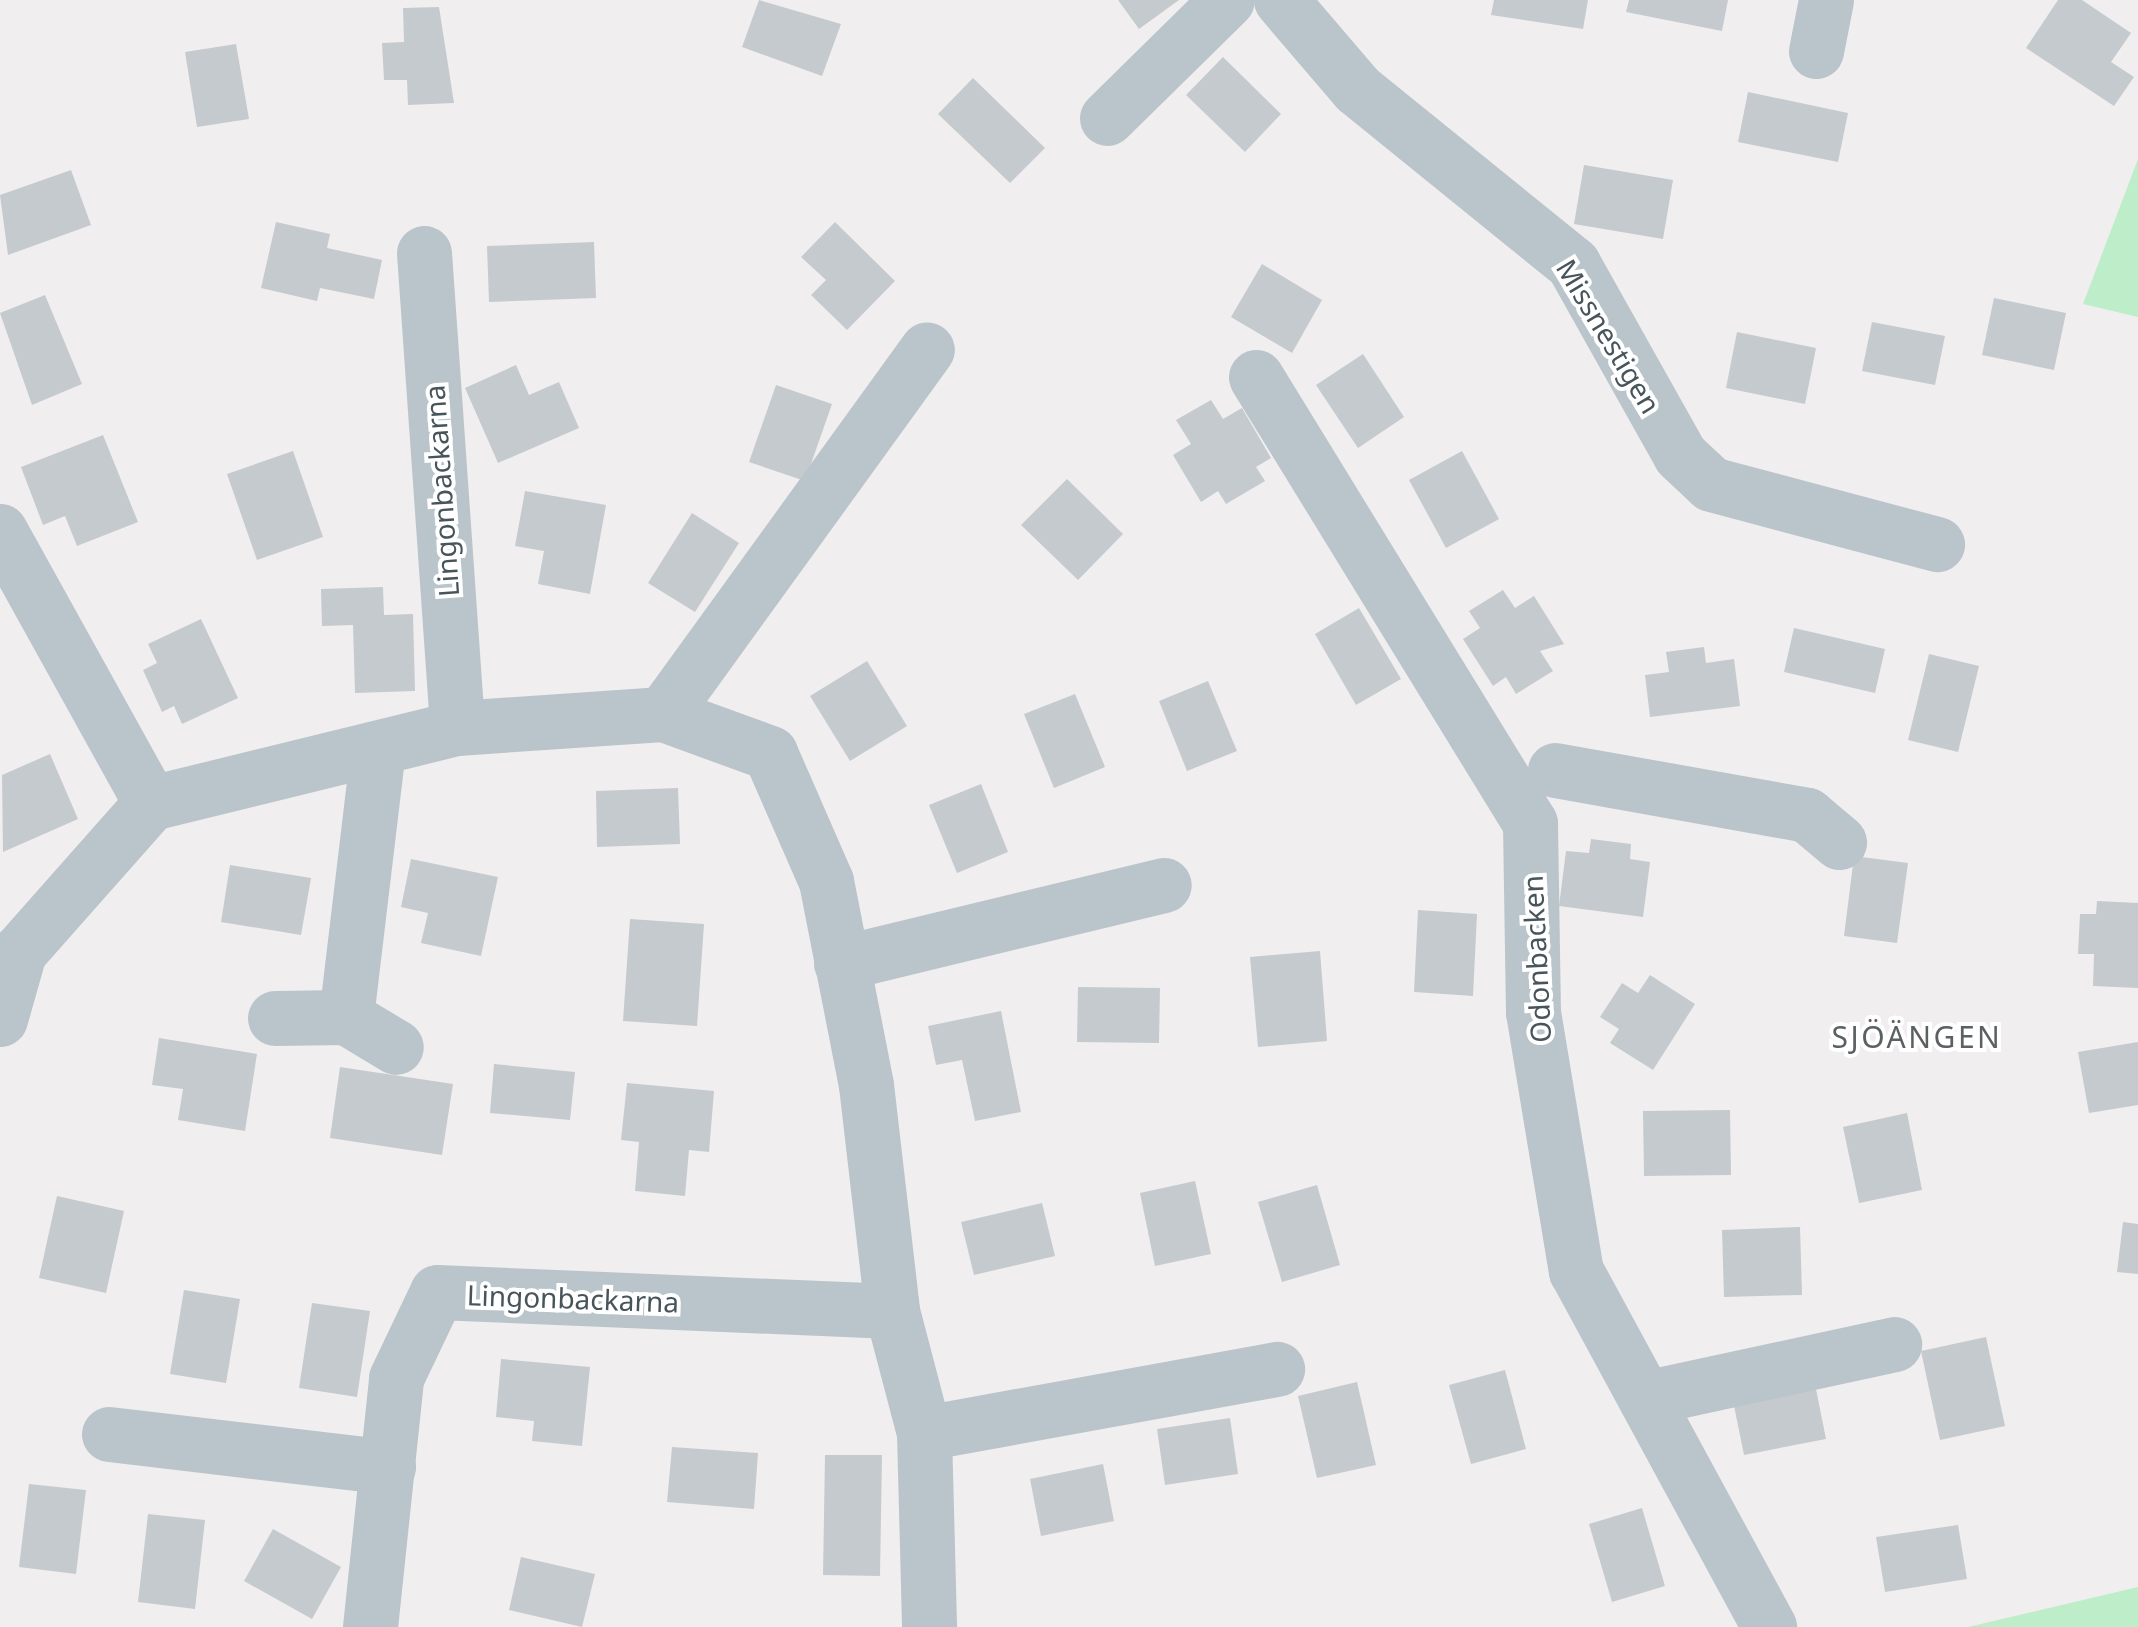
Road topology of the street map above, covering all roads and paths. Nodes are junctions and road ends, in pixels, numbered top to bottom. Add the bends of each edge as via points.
1 (1227, 0) edge
2 (1282, 0) edge
3 (1106, 118) dead end
4 (424, 254) dead end
5 (927, 349) dead end
6 (1256, 377) dead end
7 (0, 530) edge
8 (1937, 544) dead end
9 (663, 714) junction
10 (457, 728) junction
11 (378, 749) junction
12 (1554, 770) dead end
13 (151, 803) junction
14 (1839, 842) dead end
15 (1164, 885) dead end
16 (841, 962) junction
17 (346, 1017) junction
18 (275, 1018) dead end
19 (0, 1019) edge
20 (396, 1047) dead end
21 (892, 1311) junction
22 (1894, 1344) dead end
23 (1277, 1369) dead end
24 (1645, 1398) junction
25 (924, 1433) junction
26 (109, 1434) dead end
27 (388, 1467) junction
28 (370, 1627) edge
29 (929, 1627) edge
30 (1768, 1627) edge

1 - 3 street
2 - 8 street, Missnestigen via 1357,89 1573,264 1680,455 1711,484
4 - 10 street, Lingonbackarna
5 - 9 street
6 - 24 street, Odonbacken via 1530,822 1533,1012 1576,1271
7 - 13 street
9 - 10 street
9 - 16 street via 770,753 826,881
10 - 11 street
11 - 13 street
11 - 17 street
12 - 14 street via 1807,815
13 - 19 street via 19,952
15 - 16 street
16 - 21 street via 866,1085
17 - 18 street
17 - 20 street
21 - 25 street
21 - 27 street, Lingonbackarna via 437,1292 396,1378
22 - 24 street
23 - 25 street
24 - 30 street, Odonbacken
25 - 29 street
26 - 27 street
27 - 28 street, Lingonbackarna

